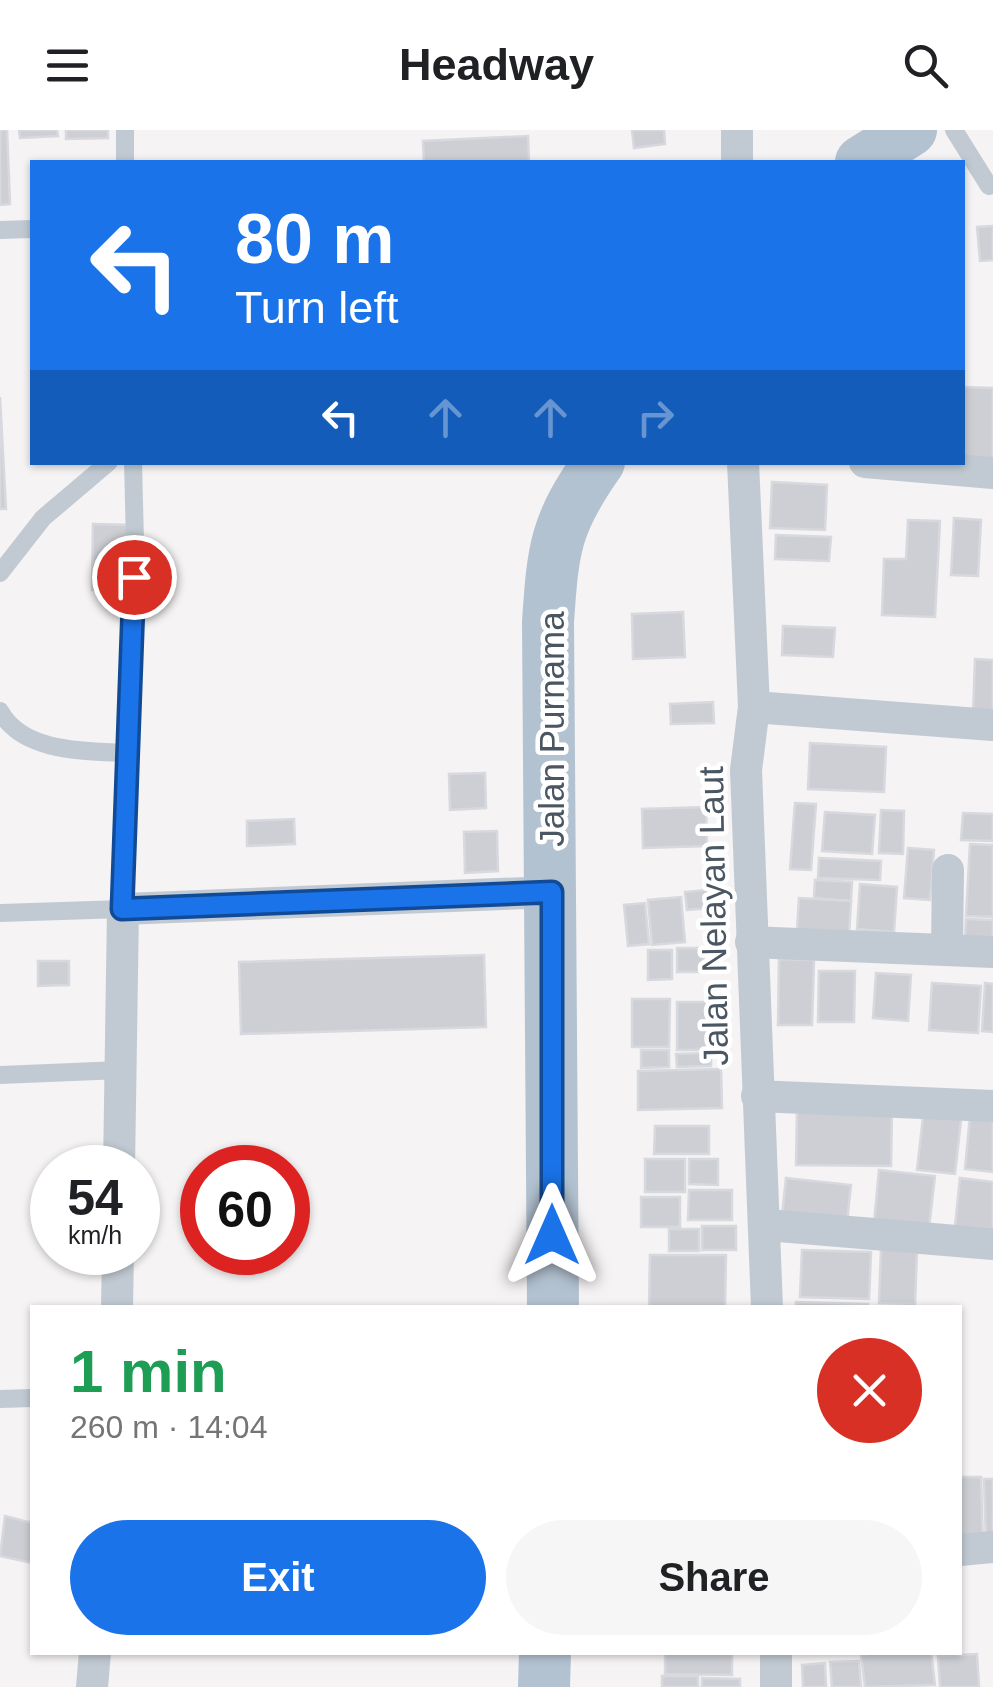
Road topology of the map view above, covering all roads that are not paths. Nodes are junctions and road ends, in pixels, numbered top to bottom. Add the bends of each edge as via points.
1 (125, 130) edge
2 (737, 130) edge
3 (910, 130) edge
4 (954, 130) edge
5 (125, 160) edge
6 (737, 160) edge
7 (864, 160) edge
8 (988, 186) dead end
9 (30, 229) edge
10 (0, 230) edge
11 (105, 465) edge
12 (133, 465) edge
13 (597, 465) edge
14 (743, 465) edge
15 (900, 465) edge
16 (993, 473) edge
17 (0, 573) edge
18 (754, 708) junction
19 (0, 711) edge
20 (993, 725) edge
21 (128, 753) junction
22 (948, 870) dead end
23 (552, 892) junction
24 (122, 909) junction
25 (0, 913) edge
26 (752, 942) junction
27 (947, 947) junction
28 (993, 952) edge
29 (121, 1070) junction
30 (0, 1075) edge
31 (757, 1096) junction
32 (993, 1106) edge
33 (119, 1145) edge
34 (767, 1225) junction
35 (993, 1244) edge
36 (117, 1275) edge
37 (116, 1305) edge
38 (553, 1305) edge
39 (767, 1305) edge
40 (30, 1398) edge
41 (0, 1399) edge
42 (993, 1547) edge
43 (962, 1550) edge
44 (95, 1655) edge
45 (546, 1655) edge
46 (776, 1655) edge
47 (92, 1687) edge
48 (544, 1687) edge
49 (776, 1687) edge

1 - 5 lane
2 - 6 street
3 - 7 main road
4 - 8 lane
9 - 10 lane
11 - 17 lane via 43,518
12 - 21 lane
13 - 23 main road, Jalan Purnama via 570,504 553,548
14 - 18 street, Jalan Nelayan Laut
15 - 16 street
18 - 20 street
18 - 26 street, Jalan Nelayan Laut via 746,770
19 - 21 lane via 7,724 56,749
21 - 24 lane
22 - 27 street
23 - 24 street
23 - 38 main road, Jalan Purnama
24 - 25 lane
24 - 29 street
26 - 27 street
26 - 31 street, Jalan Nelayan Laut
27 - 28 street
29 - 30 lane
29 - 33 street
31 - 32 street
31 - 34 street, Jalan Nelayan Laut
34 - 35 street
34 - 39 street, Jalan Nelayan Laut
36 - 37 street
40 - 41 lane
42 - 43 street
44 - 47 street
45 - 48 main road
46 - 49 street

